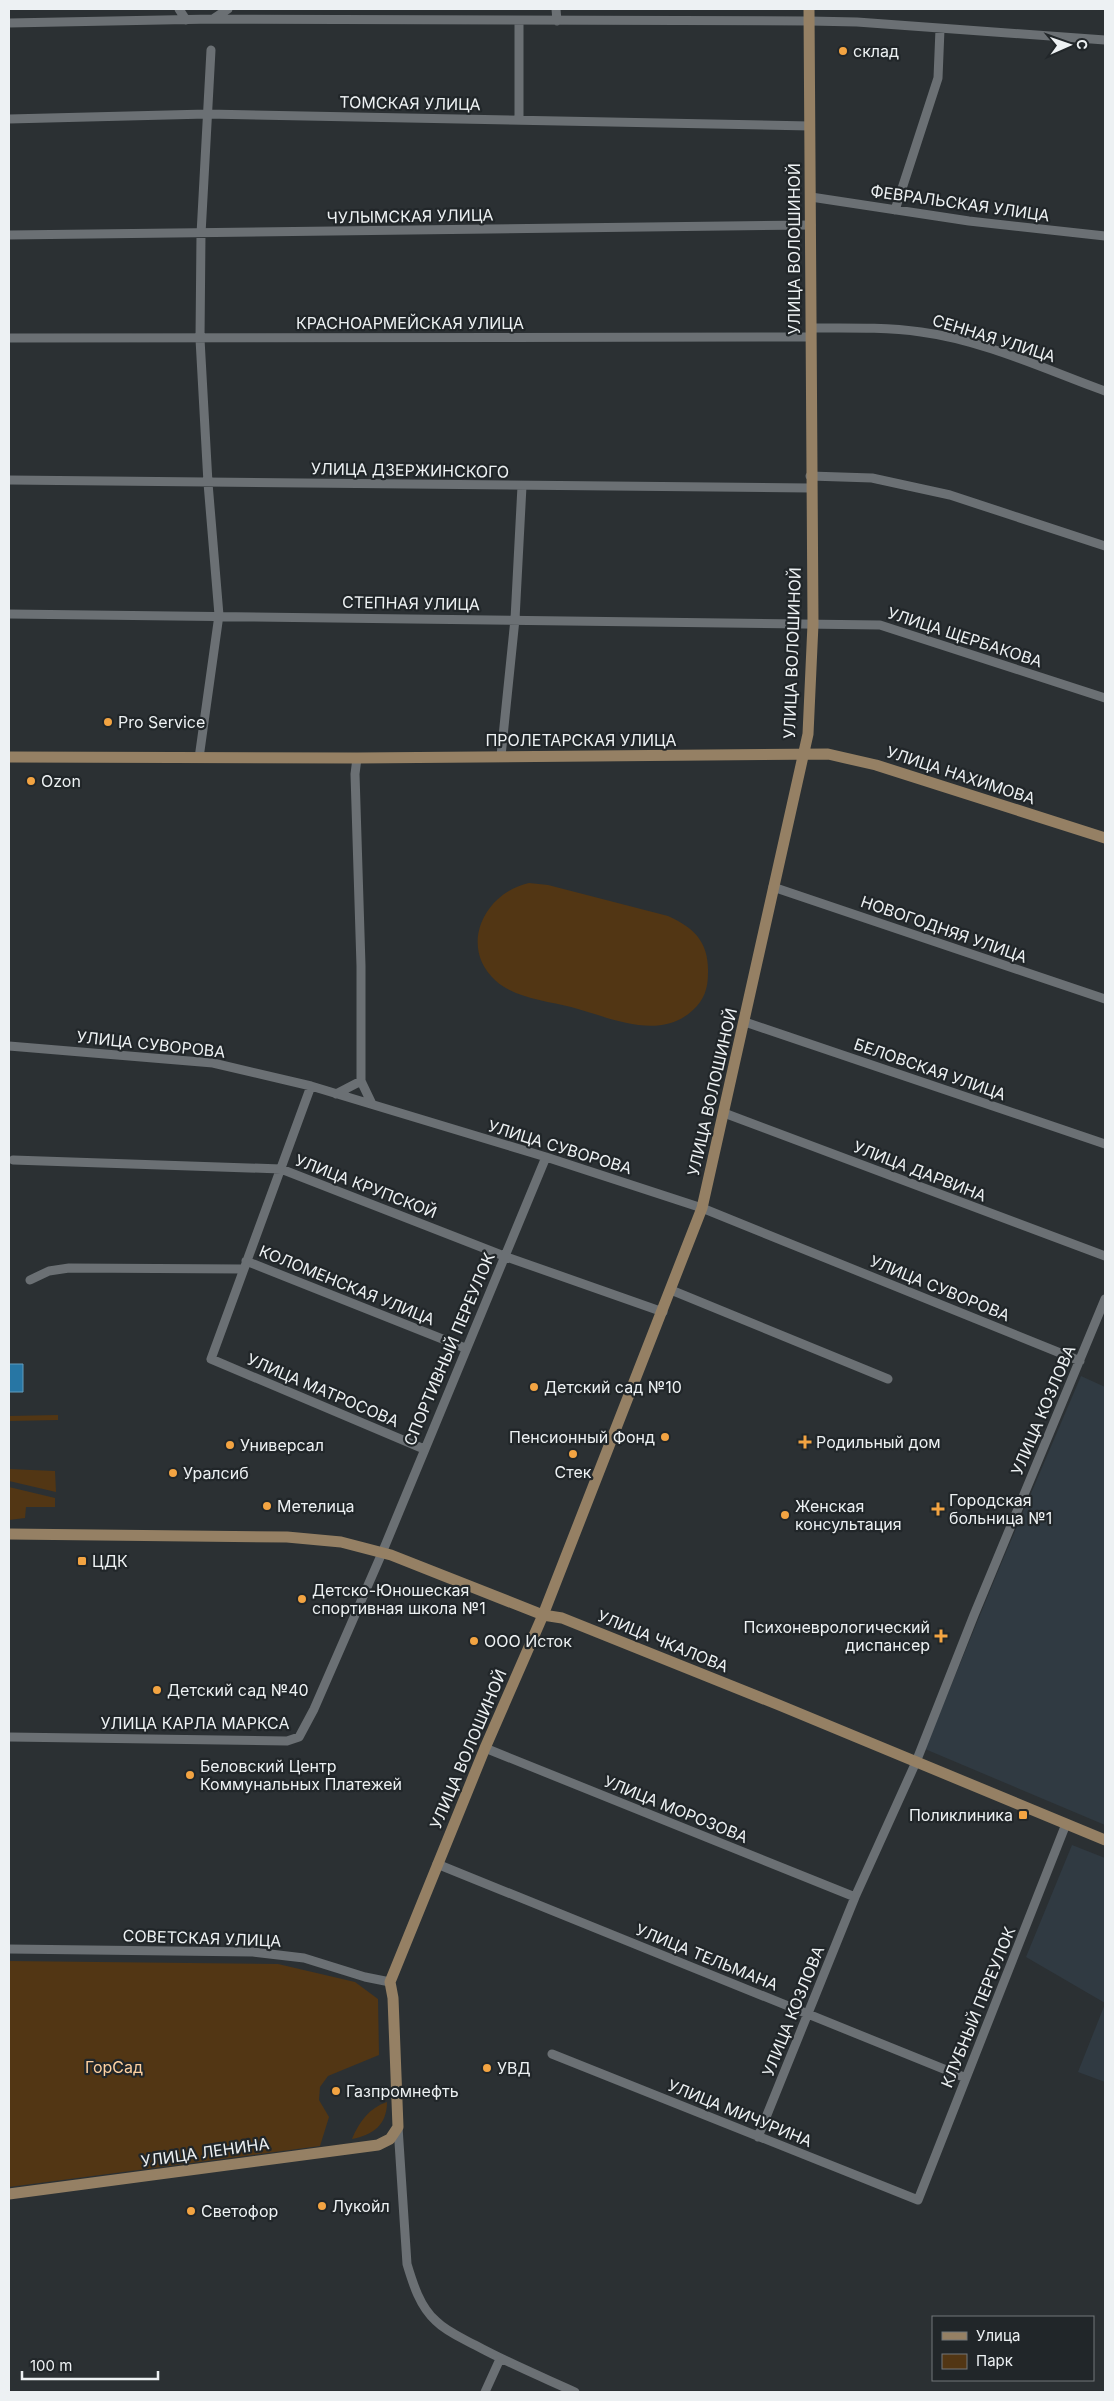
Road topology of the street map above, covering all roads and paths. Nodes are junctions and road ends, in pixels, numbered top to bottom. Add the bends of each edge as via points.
1 (179, 9) edge
2 (228, 9) edge
3 (556, 9) edge
4 (810, 9) edge
5 (213, 19) junction
6 (186, 20) junction
7 (519, 20) junction
8 (557, 21) junction
9 (810, 21) junction
10 (9, 23) edge
11 (940, 29) junction
12 (1105, 40) edge
13 (211, 50) dead end
14 (207, 114) junction
15 (9, 119) edge
16 (519, 120) junction
17 (810, 126) junction
18 (811, 197) junction
19 (895, 210) junction
20 (811, 225) junction
21 (201, 234) junction
22 (9, 235) edge
23 (1105, 236) edge
24 (811, 332) junction
25 (9, 338) edge
26 (200, 338) junction
27 (1105, 391) edge
28 (810, 476) junction
29 (9, 480) edge
30 (208, 483) junction
31 (522, 486) junction
32 (810, 488) junction
33 (1105, 546) edge
34 (9, 614) edge
35 (219, 615) junction
36 (515, 619) junction
37 (813, 624) junction
38 (1105, 698) edge
39 (804, 753) junction
40 (501, 756) junction
41 (9, 757) edge
42 (199, 758) junction
43 (357, 758) junction
44 (1105, 838) edge
45 (773, 886) junction
46 (1105, 999) edge
47 (745, 1022) junction
48 (9, 1046) edge
49 (361, 1081) junction
50 (311, 1086) junction
51 (336, 1094) junction
52 (372, 1104) junction
53 (724, 1113) junction
54 (1105, 1144) edge
55 (546, 1157) junction
56 (13, 1160) dead end
57 (281, 1169) junction
58 (702, 1208) junction
59 (504, 1256) junction
60 (1105, 1256) edge
61 (245, 1265) junction
62 (30, 1280) dead end
63 (671, 1290) junction
64 (1105, 1299) edge
65 (663, 1312) junction
66 (465, 1348) junction
67 (1080, 1361) junction
68 (888, 1379) dead end
69 (424, 1449) junction
70 (9, 1534) edge
71 (382, 1553) junction
72 (543, 1615) junction
73 (9, 1737) edge
74 (485, 1748) junction
75 (916, 1762) junction
76 (1066, 1824) junction
77 (1105, 1840) edge
78 (437, 1864) junction
79 (855, 1897) junction
80 (9, 1949) edge
81 (390, 1982) junction
82 (809, 2014) junction
83 (552, 2054) dead end
84 (966, 2078) junction
85 (398, 2127) junction
86 (758, 2137) junction
87 (9, 2194) edge
88 (918, 2200) joint
89 (500, 2359) junction
90 (485, 2392) edge
91 (575, 2392) edge

1 - 6 street
2 - 5 street
3 - 8 street
4 - 9 street, УЛИЦА ВОЛОШИНОЙ
5 - 6 street
5 - 7 street
6 - 10 street
7 - 8 street
7 - 16 street
8 - 9 street
9 - 11 street
9 - 17 street, УЛИЦА ВОЛОШИНОЙ
11 - 12 street
11 - 19 street via 938,78
13 - 14 street
14 - 15 street, ТОМСКАЯ УЛИЦА
14 - 16 street, ТОМСКАЯ УЛИЦА
14 - 21 street
16 - 17 street, ТОМСКАЯ УЛИЦА
17 - 18 street, УЛИЦА ВОЛОШИНОЙ
18 - 19 street, ФЕВРАЛЬСКАЯ УЛИЦА
18 - 20 street, УЛИЦА ВОЛОШИНОЙ
19 - 23 street, ФЕВРАЛЬСКАЯ УЛИЦА
20 - 21 street, ЧУЛЫМСКАЯ УЛИЦА
20 - 24 street, УЛИЦА ВОЛОШИНОЙ
21 - 22 street, ЧУЛЫМСКАЯ УЛИЦА
21 - 26 street
24 - 26 street, КРАСНОАРМЕЙСКАЯ УЛИЦА
24 - 27 street, СЕННАЯ УЛИЦА via 894,329 939,335 987,348
24 - 28 street, УЛИЦА ВОЛОШИНОЙ
25 - 26 street, КРАСНОАРМЕЙСКАЯ УЛИЦА
26 - 30 street
28 - 32 street, УЛИЦА ВОЛОШИНОЙ
28 - 33 street via 872,478 950,495
29 - 30 street, УЛИЦА ДЗЕРЖИНСКОГО
30 - 31 street, УЛИЦА ДЗЕРЖИНСКОГО
30 - 35 street
31 - 32 street, УЛИЦА ДЗЕРЖИНСКОГО
31 - 36 street
32 - 37 street, УЛИЦА ВОЛОШИНОЙ
34 - 35 street, СТЕПНАЯ УЛИЦА
35 - 36 street, СТЕПНАЯ УЛИЦА
35 - 42 street
36 - 37 street, СТЕПНАЯ УЛИЦА
36 - 40 street
37 - 38 street, УЛИЦА ЩЕРБАКОВА via 880,625
37 - 39 street, УЛИЦА ВОЛОШИНОЙ via 808,734
39 - 40 street, ПРОЛЕТАРСКАЯ УЛИЦА via 784,756
39 - 44 street, УЛИЦА НАХИМОВА via 828,754 876,765
39 - 45 street, УЛИЦА ВОЛОШИНОЙ
40 - 43 street, ПРОЛЕТАРСКАЯ УЛИЦА
41 - 42 street, ПРОЛЕТАРСКАЯ УЛИЦА
42 - 43 street, ПРОЛЕТАРСКАЯ УЛИЦА
43 - 49 street
45 - 46 street, НОВОГОДНЯЯ УЛИЦА
45 - 47 street, УЛИЦА ВОЛОШИНОЙ
47 - 53 street, УЛИЦА ВОЛОШИНОЙ
47 - 54 street, БЕЛОВСКАЯ УЛИЦА
48 - 50 street, УЛИЦА СУВОРОВА via 213,1063
49 - 51 street
49 - 52 street
50 - 51 street, УЛИЦА СУВОРОВА
50 - 57 street
51 - 52 street, УЛИЦА СУВОРОВА
52 - 55 street, УЛИЦА СУВОРОВА
53 - 58 street, УЛИЦА ВОЛОШИНОЙ
53 - 60 street, УЛИЦА ДАРВИНА
55 - 58 street, УЛИЦА СУВОРОВА
55 - 59 street, СПОРТИВНЫЙ ПЕРЕУЛОК
56 - 57 street, УЛИЦА КРУПСКОЙ
57 - 59 street, УЛИЦА КРУПСКОЙ
57 - 61 street
58 - 63 street, УЛИЦА ВОЛОШИНОЙ
58 - 67 street, УЛИЦА СУВОРОВА
59 - 65 street, УЛИЦА КРУПСКОЙ
59 - 66 street, СПОРТИВНЫЙ ПЕРЕУЛОК
61 - 62 street, КОЛОМЕНСКАЯ УЛИЦА via 68,1268 49,1271
61 - 66 street, КОЛОМЕНСКАЯ УЛИЦА
61 - 69 street, УЛИЦА МАТРОСОВА via 211,1358
63 - 65 street, УЛИЦА ВОЛОШИНОЙ
63 - 68 street
64 - 67 street, УЛИЦА КОЗЛОВА
65 - 72 street, УЛИЦА ВОЛОШИНОЙ
66 - 69 street, СПОРТИВНЫЙ ПЕРЕУЛОК
67 - 75 street, УЛИЦА КОЗЛОВА
69 - 71 street, СПОРТИВНЫЙ ПЕРЕУЛОК
70 - 71 street, УЛИЦА ЧКАЛОВА via 287,1537 341,1542
71 - 72 street, УЛИЦА ЧКАЛОВА
71 - 73 street, УЛИЦА КАРЛА МАРКСА via 314,1709 299,1736 287,1741
72 - 74 street, УЛИЦА ВОЛОШИНОЙ
72 - 75 street, УЛИЦА ЧКАЛОВА via 562,1618
74 - 78 street, УЛИЦА ВОЛОШИНОЙ
74 - 79 street, УЛИЦА МОРОЗОВА
75 - 76 street, УЛИЦА ЧКАЛОВА
75 - 79 street, УЛИЦА КОЗЛОВА
76 - 77 street, УЛИЦА ЧКАЛОВА
76 - 84 street, КЛУБНЫЙ ПЕРЕУЛОК
78 - 81 street, УЛИЦА ВОЛОШИНОЙ
78 - 82 street, УЛИЦА ТЕЛЬМАНА
79 - 82 street, УЛИЦА КОЗЛОВА
80 - 81 street, СОВЕТСКАЯ УЛИЦА via 253,1952 304,1958
81 - 85 street via 394,2008
82 - 84 street, УЛИЦА ТЕЛЬМАНА
82 - 86 street, УЛИЦА КОЗЛОВА
83 - 86 street, УЛИЦА МИЧУРИНА
84 - 88 street, КЛУБНЫЙ ПЕРЕУЛОК
85 - 87 street, УЛИЦА ЛЕНИНА via 390,2139 378,2145
85 - 89 street via 407,2264 413,2285 436,2321
86 - 88 street, УЛИЦА МИЧУРИНА
89 - 90 street
89 - 91 street

